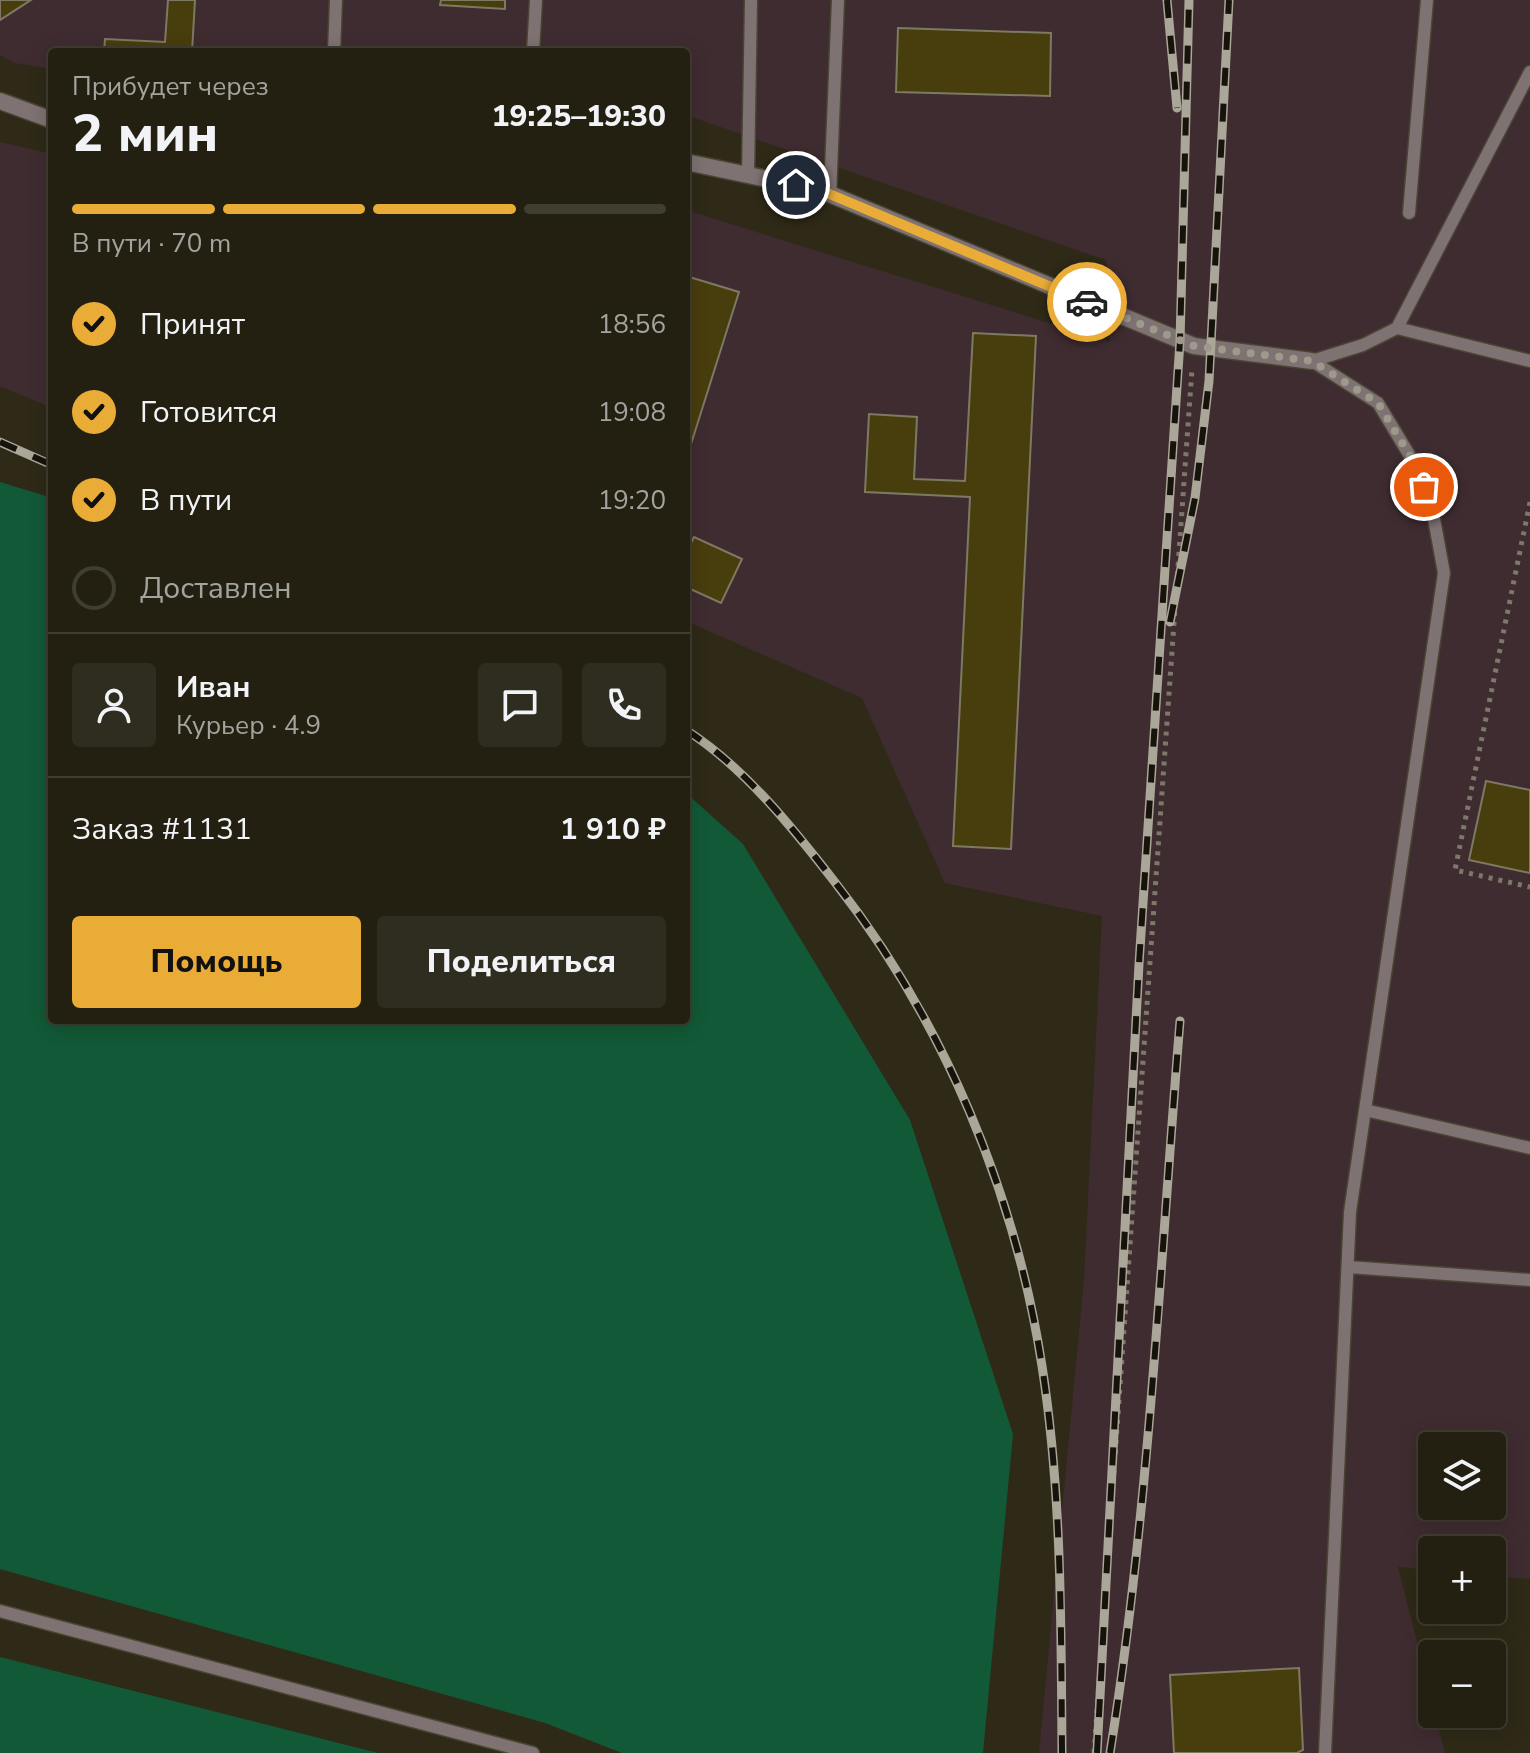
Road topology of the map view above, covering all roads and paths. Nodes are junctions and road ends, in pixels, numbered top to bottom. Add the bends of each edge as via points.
1 (336, 0) edge
2 (536, 0) edge
3 (751, 0) edge
4 (838, 0) edge
5 (1427, 0) edge
6 (334, 48) edge
7 (533, 48) edge
8 (1530, 72) edge
9 (0, 101) edge
10 (48, 119) edge
11 (690, 163) edge
12 (748, 175) junction
13 (830, 195) junction
14 (1409, 213) dead end
15 (1397, 328) junction
16 (1194, 346) junction
17 (1312, 361) junction
18 (1530, 361) edge
19 (1530, 502) edge
20 (1530, 887) edge
21 (1365, 1110) junction
22 (1530, 1148) edge
23 (1348, 1267) junction
24 (1530, 1280) edge
25 (0, 1611) edge
26 (533, 1753) edge
27 (1094, 1753) edge
28 (1325, 1753) edge

1 - 6 lane
2 - 7 lane
3 - 12 lane
4 - 13 lane
5 - 14 lane
8 - 15 lane
9 - 10 street
11 - 12 street
12 - 13 street
13 - 16 street
15 - 17 lane
15 - 18 lane
16 - 17 street
16 - 27 path
17 - 21 lane via 1378,403 1416,466 1432,508 1444,573
19 - 20 path via 1455,870
21 - 22 lane
21 - 23 lane
23 - 24 lane
23 - 28 lane
25 - 26 lane

